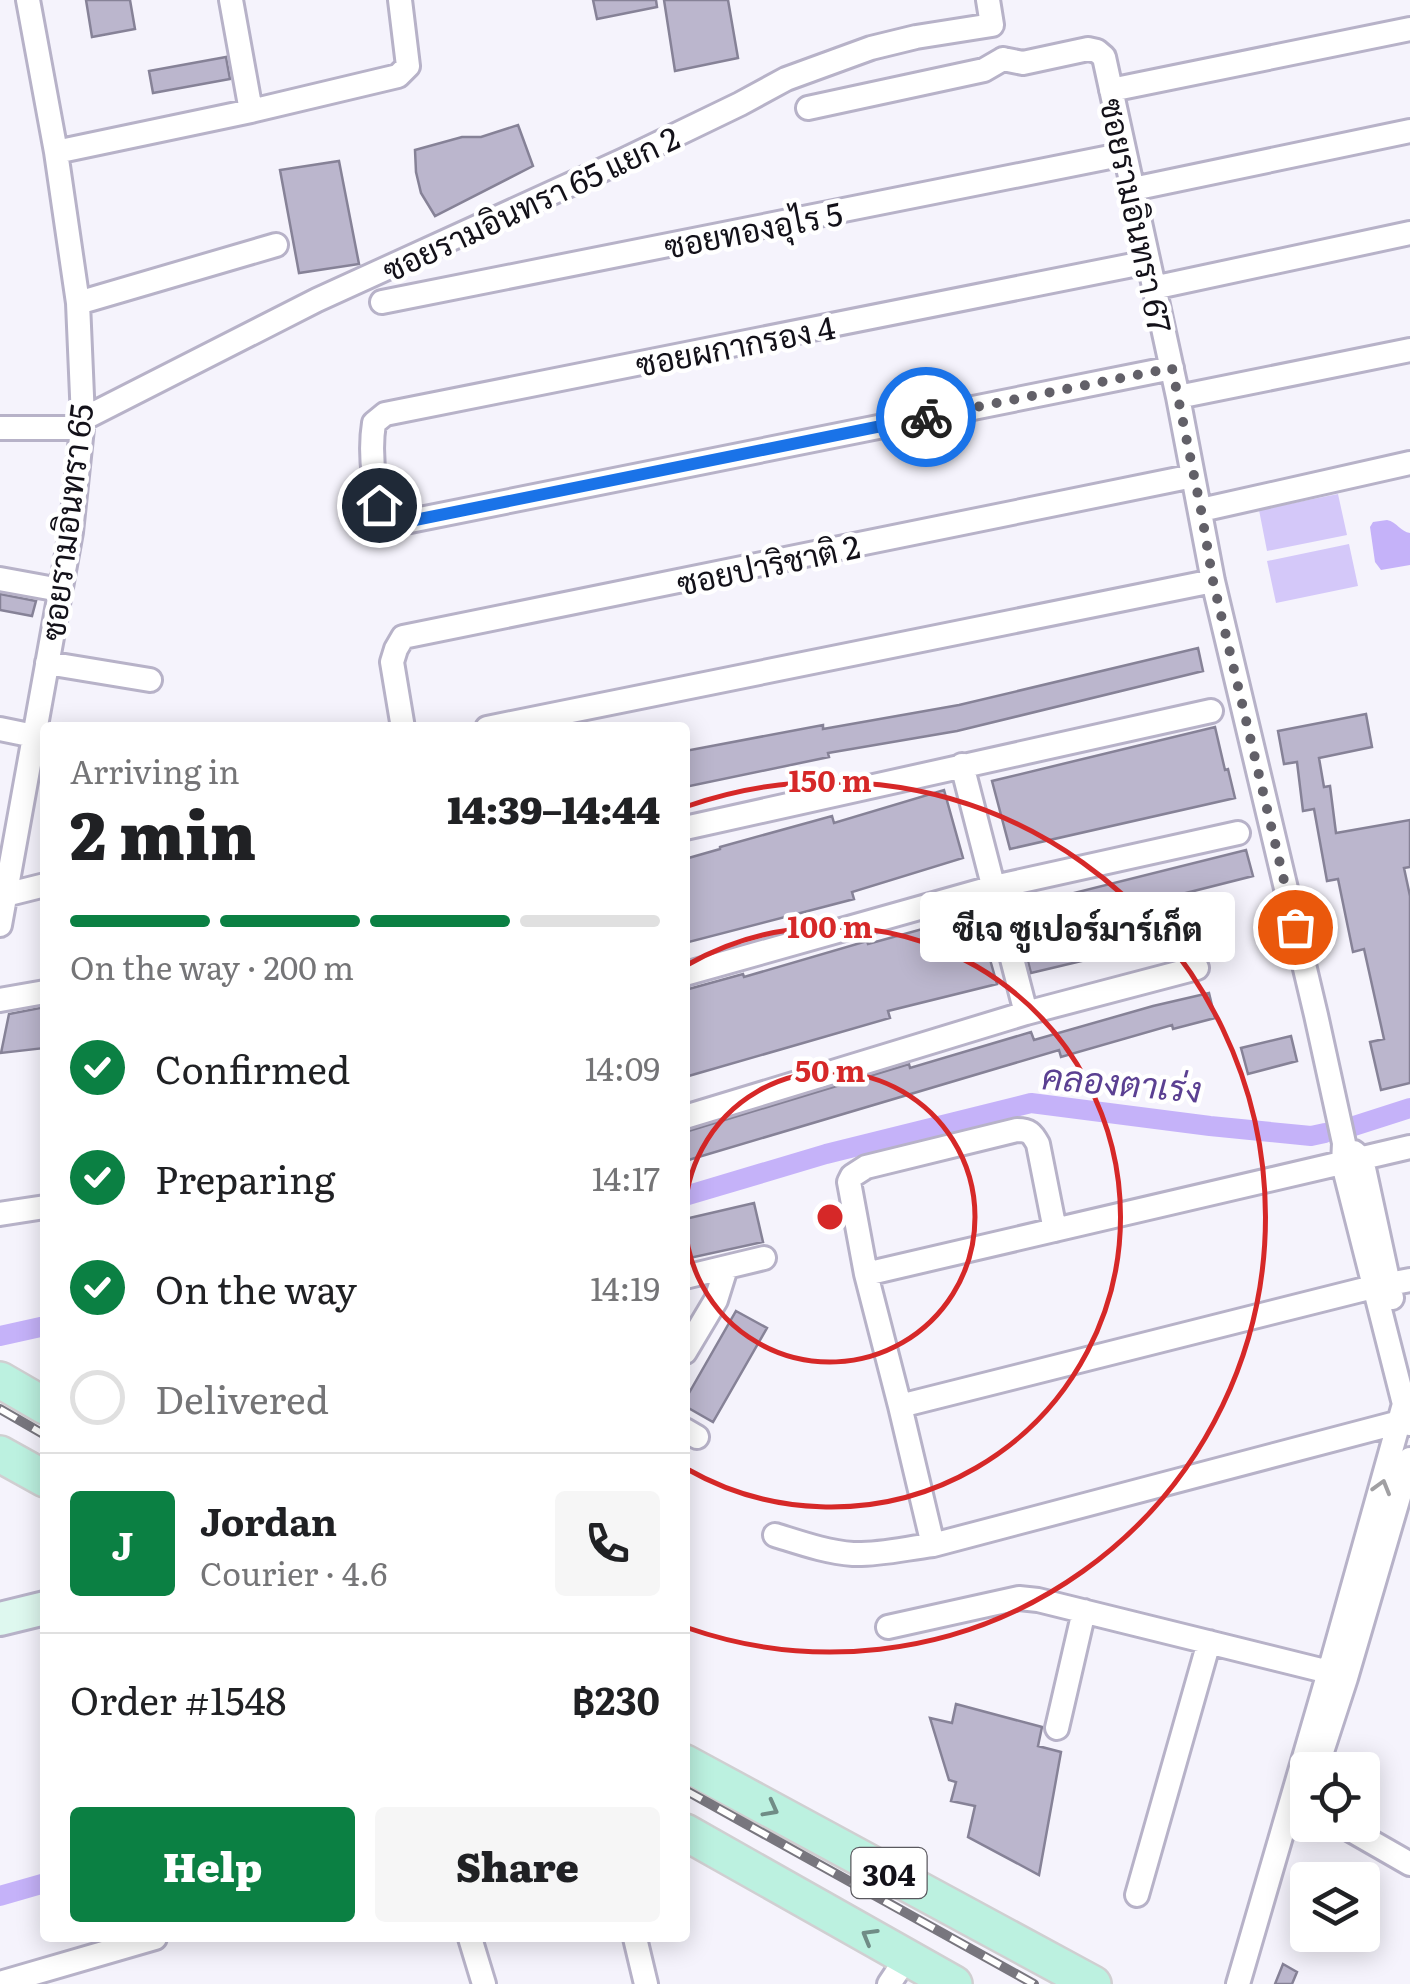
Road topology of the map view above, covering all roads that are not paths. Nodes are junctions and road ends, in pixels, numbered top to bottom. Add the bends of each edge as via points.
1 (28, 0) edge
2 (231, 0) edge
3 (400, 0) edge
4 (988, 0) edge
5 (992, 26) junction
6 (1410, 29) edge
7 (1003, 60) junction
8 (1111, 90) junction
9 (808, 108) dead end
10 (252, 111) junction
11 (1410, 132) edge
12 (56, 152) junction
13 (1125, 154) junction
14 (1132, 189) junction
15 (1410, 234) edge
16 (276, 244) dead end
17 (1148, 262) junction
18 (1153, 288) junction
19 (382, 302) dead end
20 (78, 303) junction
21 (1410, 350) edge
22 (1172, 368) junction
23 (1178, 396) junction
24 (83, 424) junction
25 (0, 428) edge
26 (1410, 463) edge
27 (1193, 476) junction
28 (1201, 510) junction
29 (0, 579) edge
30 (1213, 581) junction
31 (60, 590) junction
32 (47, 663) junction
33 (150, 680) dead end
34 (1210, 711) dead end
35 (402, 722) edge
36 (517, 722) edge
37 (0, 729) edge
38 (34, 736) junction
39 (962, 765) junction
40 (690, 827) edge
41 (1238, 832) dead end
42 (40, 887) edge
43 (994, 888) junction
44 (3, 894) edge
45 (0, 925) edge
46 (1198, 968) dead end
47 (690, 973) edge
48 (40, 993) edge
49 (0, 1000) edge
50 (1026, 1013) junction
51 (690, 1115) edge
52 (1410, 1147) edge
53 (1350, 1156) junction
54 (40, 1208) edge
55 (0, 1214) edge
56 (1055, 1230) junction
57 (764, 1258) dead end
58 (726, 1268) junction
59 (866, 1274) junction
60 (690, 1277) edge
61 (1391, 1284) edge
62 (690, 1344) edge
63 (1410, 1371) edge
64 (0, 1380) edge
65 (40, 1403) edge
66 (900, 1406) junction
67 (1405, 1423) edge
68 (0, 1454) edge
69 (1410, 1459) edge
70 (40, 1476) edge
71 (775, 1535) dead end
72 (932, 1545) junction
73 (40, 1609) edge
74 (1084, 1611) junction
75 (0, 1619) edge
76 (888, 1627) dead end
77 (1209, 1642) junction
78 (1329, 1672) junction
79 (1057, 1728) dead end
80 (1312, 1752) edge
81 (1322, 1752) edge
82 (690, 1766) edge
83 (690, 1835) edge
84 (1290, 1836) edge
85 (1291, 1842) edge
86 (1372, 1842) edge
87 (1410, 1864) edge
88 (1137, 1895) dead end
89 (141, 1942) edge
90 (471, 1942) edge
91 (637, 1942) edge
92 (898, 1971) edge
93 (0, 1983) edge
94 (484, 1984) edge
95 (646, 1984) edge
96 (954, 1984) edge
97 (1093, 1984) edge
98 (1238, 1984) edge
99 (1254, 1984) edge

1 - 12 street, ซอยรามอินทรา 65
2 - 10 street
3 - 10 street via 408,66 398,76
4 - 5 street
5 - 7 street
5 - 24 street, ซอยรามอินทรา 65 แยก 2 via 871,48 786,79 317,300
6 - 8 street
7 - 8 street, ซอยรามอินทรา 67 via 1024,63 1088,49 1104,57
7 - 9 street via 984,70
8 - 13 street, ซอยรามอินทรา 67
10 - 12 street
11 - 14 street
12 - 20 street, ซอยรามอินทรา 65
13 - 14 street, ซอยรามอินทรา 67
13 - 19 street, ซอยทองอุไร 5
14 - 17 street, ซอยรามอินทรา 67
15 - 18 street
16 - 20 street
17 - 18 street, ซอยรามอินทรา 67
17 - 22 street, ซอยผกากรอง 4 via 385,414 374,423 370,446 382,516 392,523 410,521
18 - 22 street, ซอยรามอินทรา 67
20 - 24 street, ซอยรามอินทรา 65
21 - 23 street
22 - 23 street, ซอยรามอินทรา 67
23 - 27 street, ซอยรามอินทรา 67
24 - 25 street
24 - 31 street, ซอยรามอินทรา 65
26 - 28 street
27 - 28 street, ซอยรามอินทรา 67
27 - 35 street, ซอยปาริชาติ 2 via 404,637 392,662
28 - 30 street, ซอยรามอินทรา 67
29 - 31 street
30 - 36 street
30 - 53 street, ซอยรามอินทรา 67
31 - 32 street, ซอยรามอินทรา 65
32 - 33 street
32 - 38 street, ซอยรามอินทรา 65
34 - 39 street
37 - 38 street
38 - 44 street, ซอยรามอินทรา 65
39 - 40 street
39 - 43 street
41 - 43 street
42 - 44 street
43 - 47 street
43 - 50 street
44 - 45 street, ซอยรามอินทรา 65
46 - 50 street
48 - 49 street
50 - 51 street
52 - 53 street
53 - 56 street
53 - 61 street, ซอยรามอินทรา 67
54 - 55 street
56 - 59 street
56 - 59 street via 1038,1144 1027,1130 1017,1130 852,1176
57 - 58 street
58 - 60 street
58 - 62 street
59 - 66 street
61 - 63 street, ซอยรามอินทรา 67
61 - 66 street
61 - 67 street, ซอยรามอินทรา 67
64 - 65 main road
66 - 72 street
67 - 72 street
78 -> 67 street, ซอยรามอินทรา 67
68 - 70 main road
69 - 81 street
71 - 72 street via 850,1554
73 - 75 street
74 - 76 street via 1019,1598
74 - 77 street
74 - 79 street
77 - 78 street
77 - 88 street
78 - 80 street, ซอยรามอินทรา 67
82 -> 97 main road, 304
92 -> 83 main road, 304
84 - 98 street, ซอยรามอินทรา 67
85 - 99 street, ซอยรามอินทรา 67
86 - 87 street
89 - 93 street
90 - 94 street
91 - 95 street
92 - 96 main road, 304

